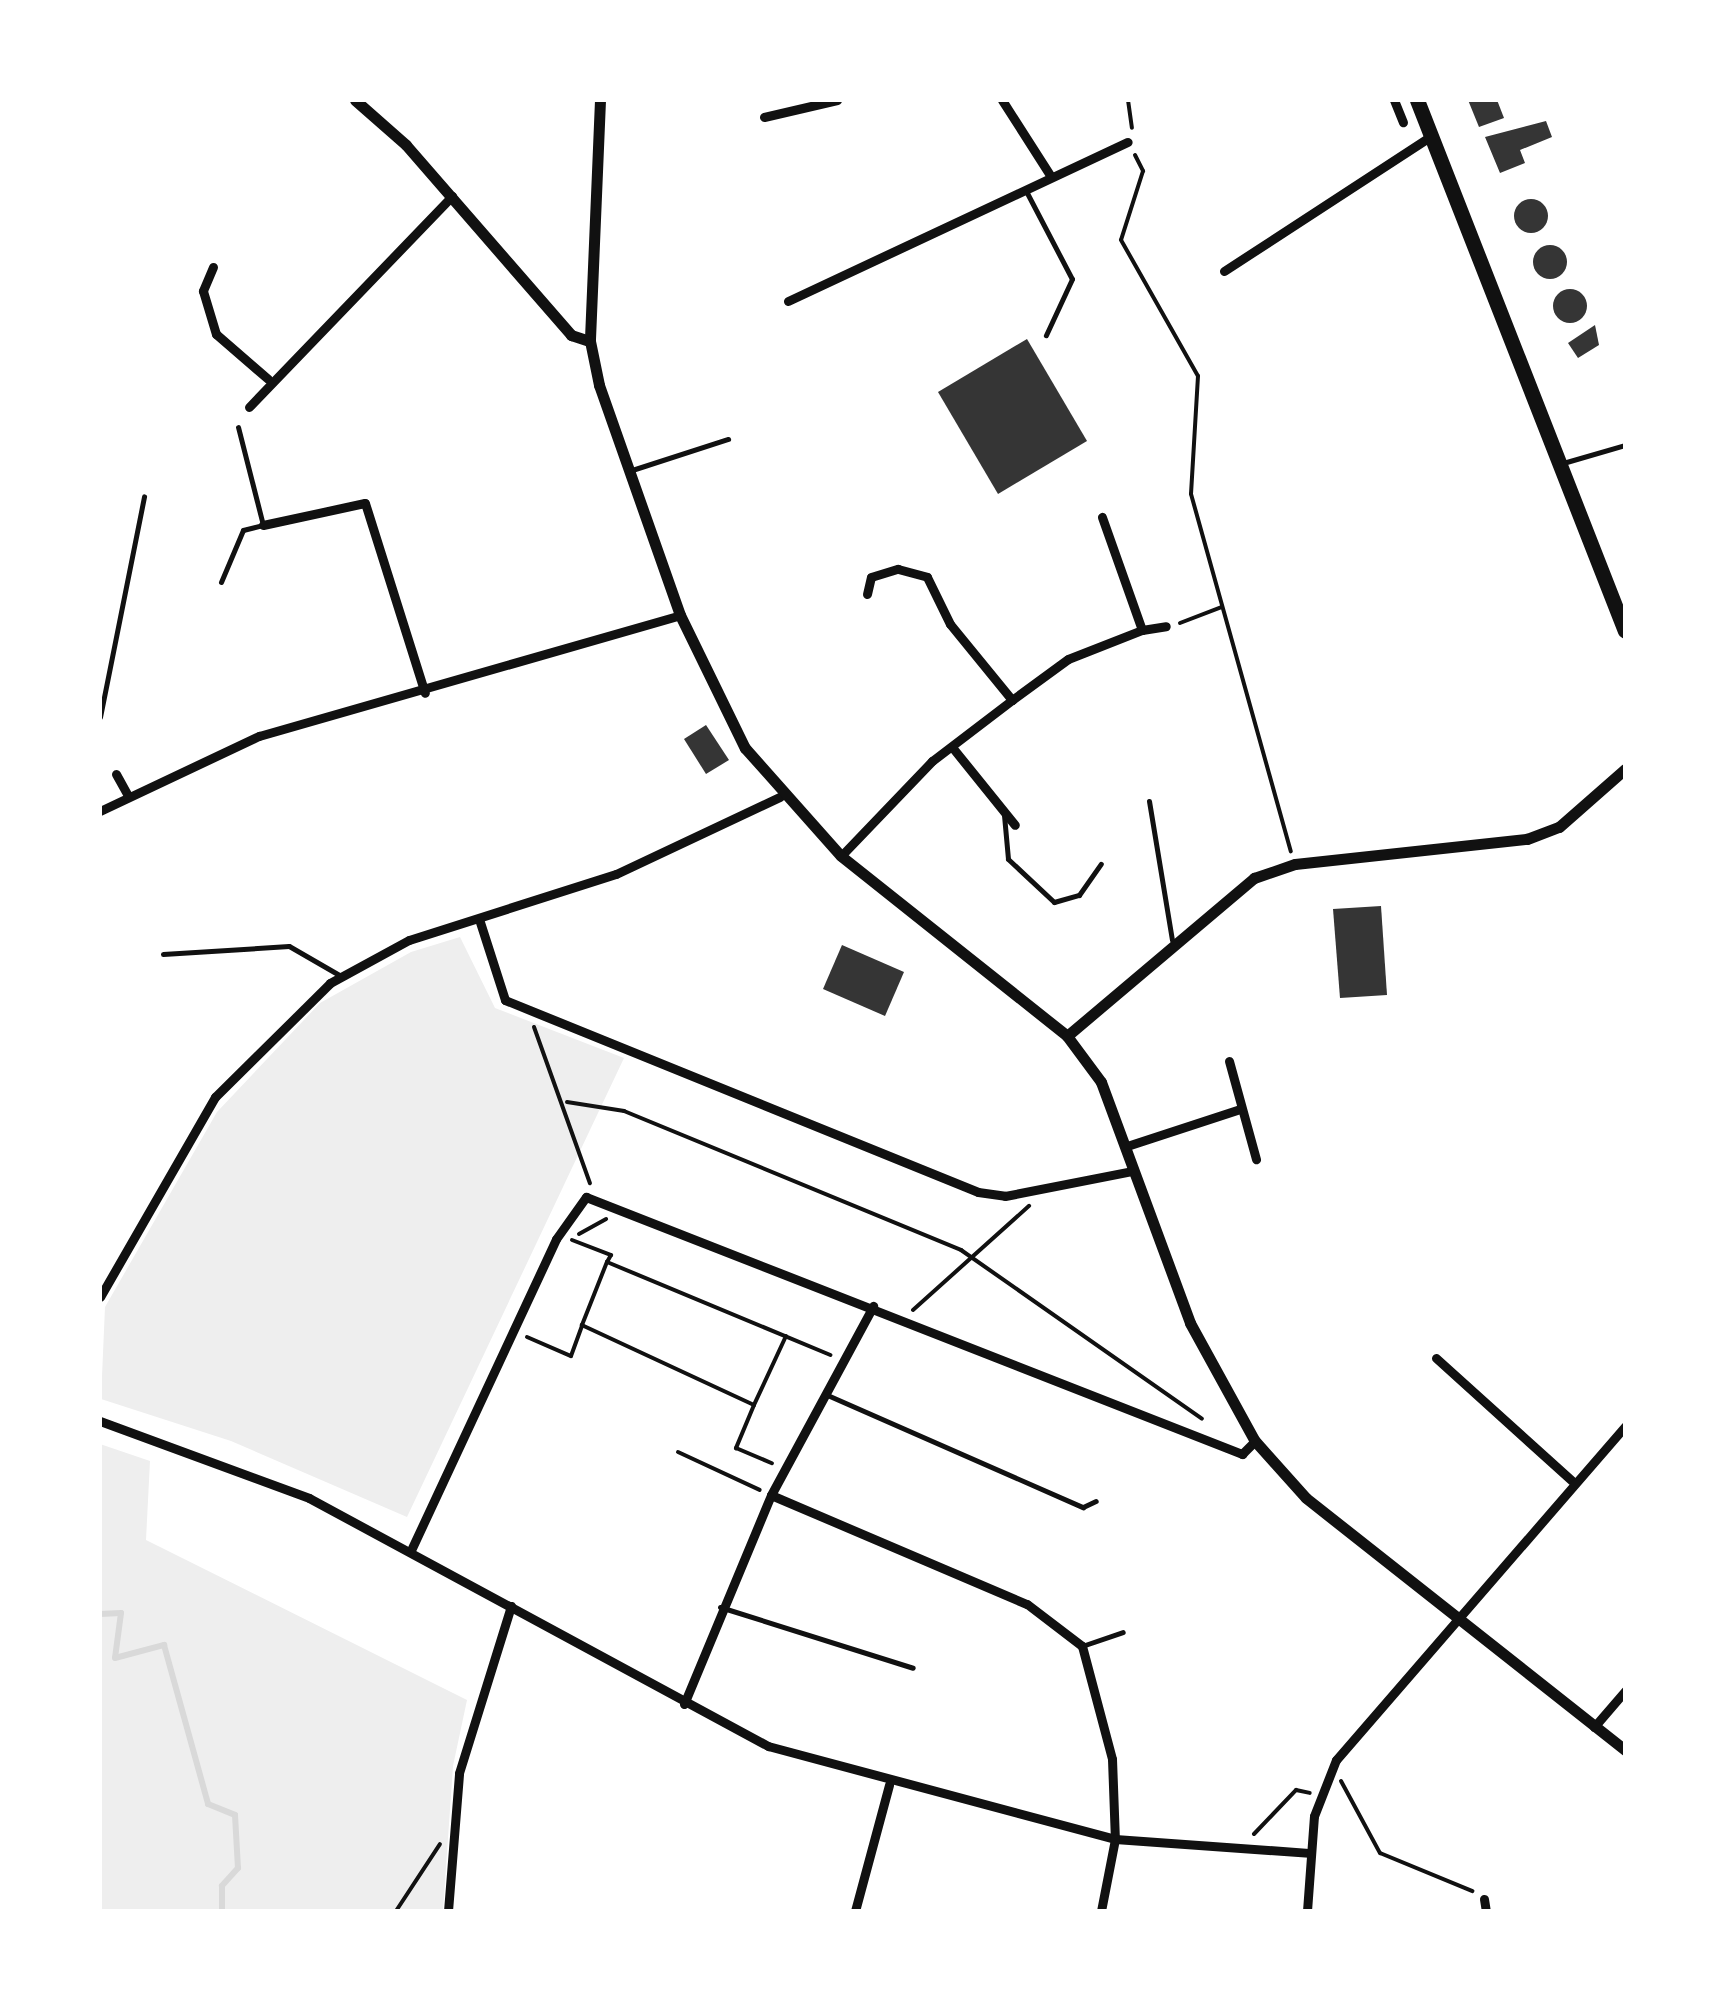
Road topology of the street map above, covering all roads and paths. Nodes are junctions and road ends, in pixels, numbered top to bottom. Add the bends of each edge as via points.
1 (355, 100) edge
2 (600, 100) edge
3 (837, 100) edge
4 (1002, 100) edge
5 (1128, 100) edge
6 (1394, 100) edge
7 (1417, 100) edge
8 (764, 117) dead end
9 (1404, 122) dead end
10 (1432, 136) junction
11 (1128, 142) junction
12 (1050, 175) junction
13 (1025, 188) junction
14 (452, 196) junction
15 (214, 267) dead end
16 (1224, 271) dead end
17 (788, 300) dead end
18 (1046, 335) dead end
19 (590, 340) junction
20 (268, 378) junction
21 (249, 407) dead end
22 (238, 427) dead end
23 (728, 439) dead end
24 (1625, 444) edge
25 (1560, 464) junction
26 (629, 471) junction
27 (144, 496) dead end
28 (1102, 517) dead end
29 (263, 525) junction
30 (221, 582) dead end
31 (868, 594) dead end
32 (1222, 607) junction
33 (680, 616) junction
34 (1166, 626) joint
35 (1142, 630) junction
36 (1625, 631) edge
37 (425, 694) junction
38 (1012, 700) junction
39 (100, 717) edge
40 (952, 747) junction
41 (1625, 769) edge
42 (116, 774) dead end
43 (127, 794) junction
44 (780, 797) junction
45 (1149, 800) dead end
46 (100, 810) edge
47 (1004, 812) junction
48 (1015, 825) dead end
49 (842, 856) junction
50 (1101, 864) dead end
51 (1295, 864) junction
52 (478, 919) junction
53 (1172, 940) junction
54 (163, 954) dead end
55 (341, 976) junction
56 (526, 1008) junction
57 (1067, 1036) junction
58 (1229, 1062) dead end
59 (566, 1102) junction
60 (1240, 1109) junction
61 (1126, 1146) junction
62 (1256, 1159) dead end
63 (1132, 1171) junction
64 (1051, 1186) junction
65 (593, 1197) junction
66 (628, 1208) junction
67 (972, 1257) junction
68 (607, 1262) junction
69 (100, 1297) edge
70 (873, 1306) junction
71 (901, 1321) junction
72 (582, 1325) junction
73 (513, 1332) junction
74 (786, 1336) junction
75 (835, 1357) dead end
76 (1436, 1358) dead end
77 (825, 1394) junction
78 (754, 1405) junction
79 (1202, 1418) dead end
80 (100, 1421) edge
81 (1625, 1426) edge
82 (1255, 1441) junction
83 (678, 1452) dead end
84 (778, 1466) dead end
85 (1572, 1481) junction
86 (771, 1495) junction
87 (1096, 1501) dead end
88 (412, 1548) junction
89 (511, 1606) junction
90 (720, 1607) junction
91 (1457, 1622) junction
92 (1123, 1632) dead end
93 (1082, 1646) junction
94 (913, 1668) dead end
95 (1625, 1691) edge
96 (684, 1704) junction
97 (1594, 1727) junction
98 (1625, 1750) edge
99 (1333, 1765) junction
100 (889, 1785) junction
101 (1320, 1796) junction
102 (451, 1834) junction
103 (1115, 1839) junction
104 (1240, 1848) junction
105 (1308, 1853) junction
106 (1484, 1899) joint
107 (396, 1911) edge
108 (448, 1911) edge
109 (855, 1911) edge
110 (1101, 1911) edge
111 (1307, 1911) edge
112 (1486, 1911) edge

1 - 14 street
2 - 19 street
3 - 8 street
4 - 12 street
5 - 11 path via 1135,119
6 - 9 street
7 - 10 highway
10 - 16 street
10 - 25 highway
11 - 12 street
11 - 32 path via 1143,170 1122,240 1198,376 1191,494
12 - 13 street
13 - 17 street
13 - 18 lane via 1072,279
14 - 19 street via 571,335
14 - 20 street
15 - 20 street via 203,290 216,334
19 - 26 street
20 - 21 street
22 - 29 lane
23 - 26 lane
24 - 25 lane
25 - 36 highway
26 - 33 street
27 - 39 lane
28 - 35 street
29 - 30 lane via 244,530
29 - 37 street via 365,503
31 - 38 street via 872,578 898,569 928,577 950,624
32 - 34 path
32 - 51 path
33 - 37 street
33 - 44 street via 726,717
34 - 35 street
35 - 38 street via 1068,659
37 - 43 street via 258,736
38 - 40 street
40 - 47 street
40 - 49 street
41 - 51 street via 1560,827 1528,839
42 - 43 street
43 - 46 street
44 - 49 street
44 - 52 street via 616,874
45 - 53 lane
47 - 48 street
47 - 50 lane via 1008,859 1054,902 1079,894
49 - 57 street
51 - 53 street via 1254,878
52 - 55 street
52 - 56 street via 505,1000
53 - 57 street
54 - 55 lane via 289,946
55 - 69 street via 260,1044 216,1097
56 - 59 path
56 - 64 street via 978,1192
57 - 61 street via 1101,1082
58 - 60 street
59 - 65 path
59 - 67 path via 624,1110
60 - 61 street
60 - 62 street
61 - 63 street
63 - 64 street
63 - 82 street via 1190,1323
64 - 67 path
65 - 66 street
65 - 73 street via 568,1216
66 - 68 path via 572,1241 611,1255
66 - 70 street
67 - 71 path
67 - 79 path
68 - 72 path
68 - 74 path
70 - 71 street
70 - 77 street
71 - 82 street via 1242,1454
72 - 73 path via 571,1356
72 - 78 path
73 - 88 street
74 - 75 path
74 - 78 path
76 - 85 street
77 - 86 street
77 - 87 lane via 1084,1507
78 - 84 path via 736,1448
80 - 88 street via 238,1467
81 - 85 street
82 - 91 street via 1306,1498
83 - 86 path
85 - 91 street
86 - 90 street
86 - 93 street via 1028,1604
88 - 89 street
89 - 96 street
89 - 102 street via 474,1706
90 - 94 lane
90 - 96 street
91 - 97 street
91 - 99 street
92 - 93 lane
93 - 103 street via 1112,1759
95 - 97 street
96 - 100 street via 768,1746
97 - 98 street
99 - 101 street
99 - 106 path via 1380,1853
100 - 103 street
100 - 109 street
101 - 104 path via 1296,1790
101 - 105 street
102 - 107 path
102 - 108 street
103 - 104 street
103 - 110 street
104 - 105 street
105 - 111 street
106 - 112 street

